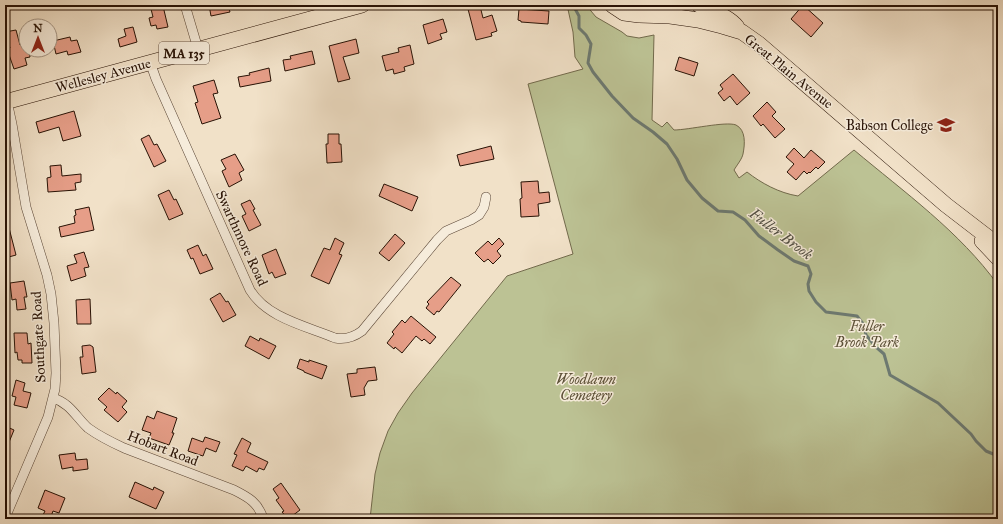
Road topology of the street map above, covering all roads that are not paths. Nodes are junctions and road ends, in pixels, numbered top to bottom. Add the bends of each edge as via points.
1 (186, 5) edge
2 (362, 5) edge
3 (612, 5) edge
4 (669, 5) edge
5 (699, 5) edge
6 (650, 16) junction
7 (742, 32) junction
8 (198, 49) junction
9 (150, 62) junction
10 (6, 102) edge
11 (486, 196) dead end
12 (946, 205) junction
13 (998, 245) edge
14 (998, 258) edge
15 (53, 398) junction
16 (5, 518) edge
17 (263, 519) edge

1 - 8 street
2 - 8 main road, Wellesley Avenue / MA 135
3 - 6 main road, Great Plain Avenue via 624,12
4 - 6 main road
5 - 7 main road, Great Plain Avenue via 722,15
6 - 7 main road, Great Plain Avenue via 698,20
7 - 12 main road, Great Plain Avenue
8 - 9 main road, Wellesley Avenue / MA 135
9 - 10 main road, Wellesley Avenue / MA 135
9 - 11 street, Swarthmore Road via 246,284 266,309 279,316 335,338 345,339 354,336 362,331 437,240 446,232 479,215
10 - 15 street, Southgate Road via 27,211 51,294 56,365
12 - 13 main road, Great Plain Avenue
12 - 14 main road, Great Plain Avenue
15 - 16 street, Southgate Road via 48,417
15 - 17 street, Hobart Road via 64,402 84,424 106,439 247,497 258,505

